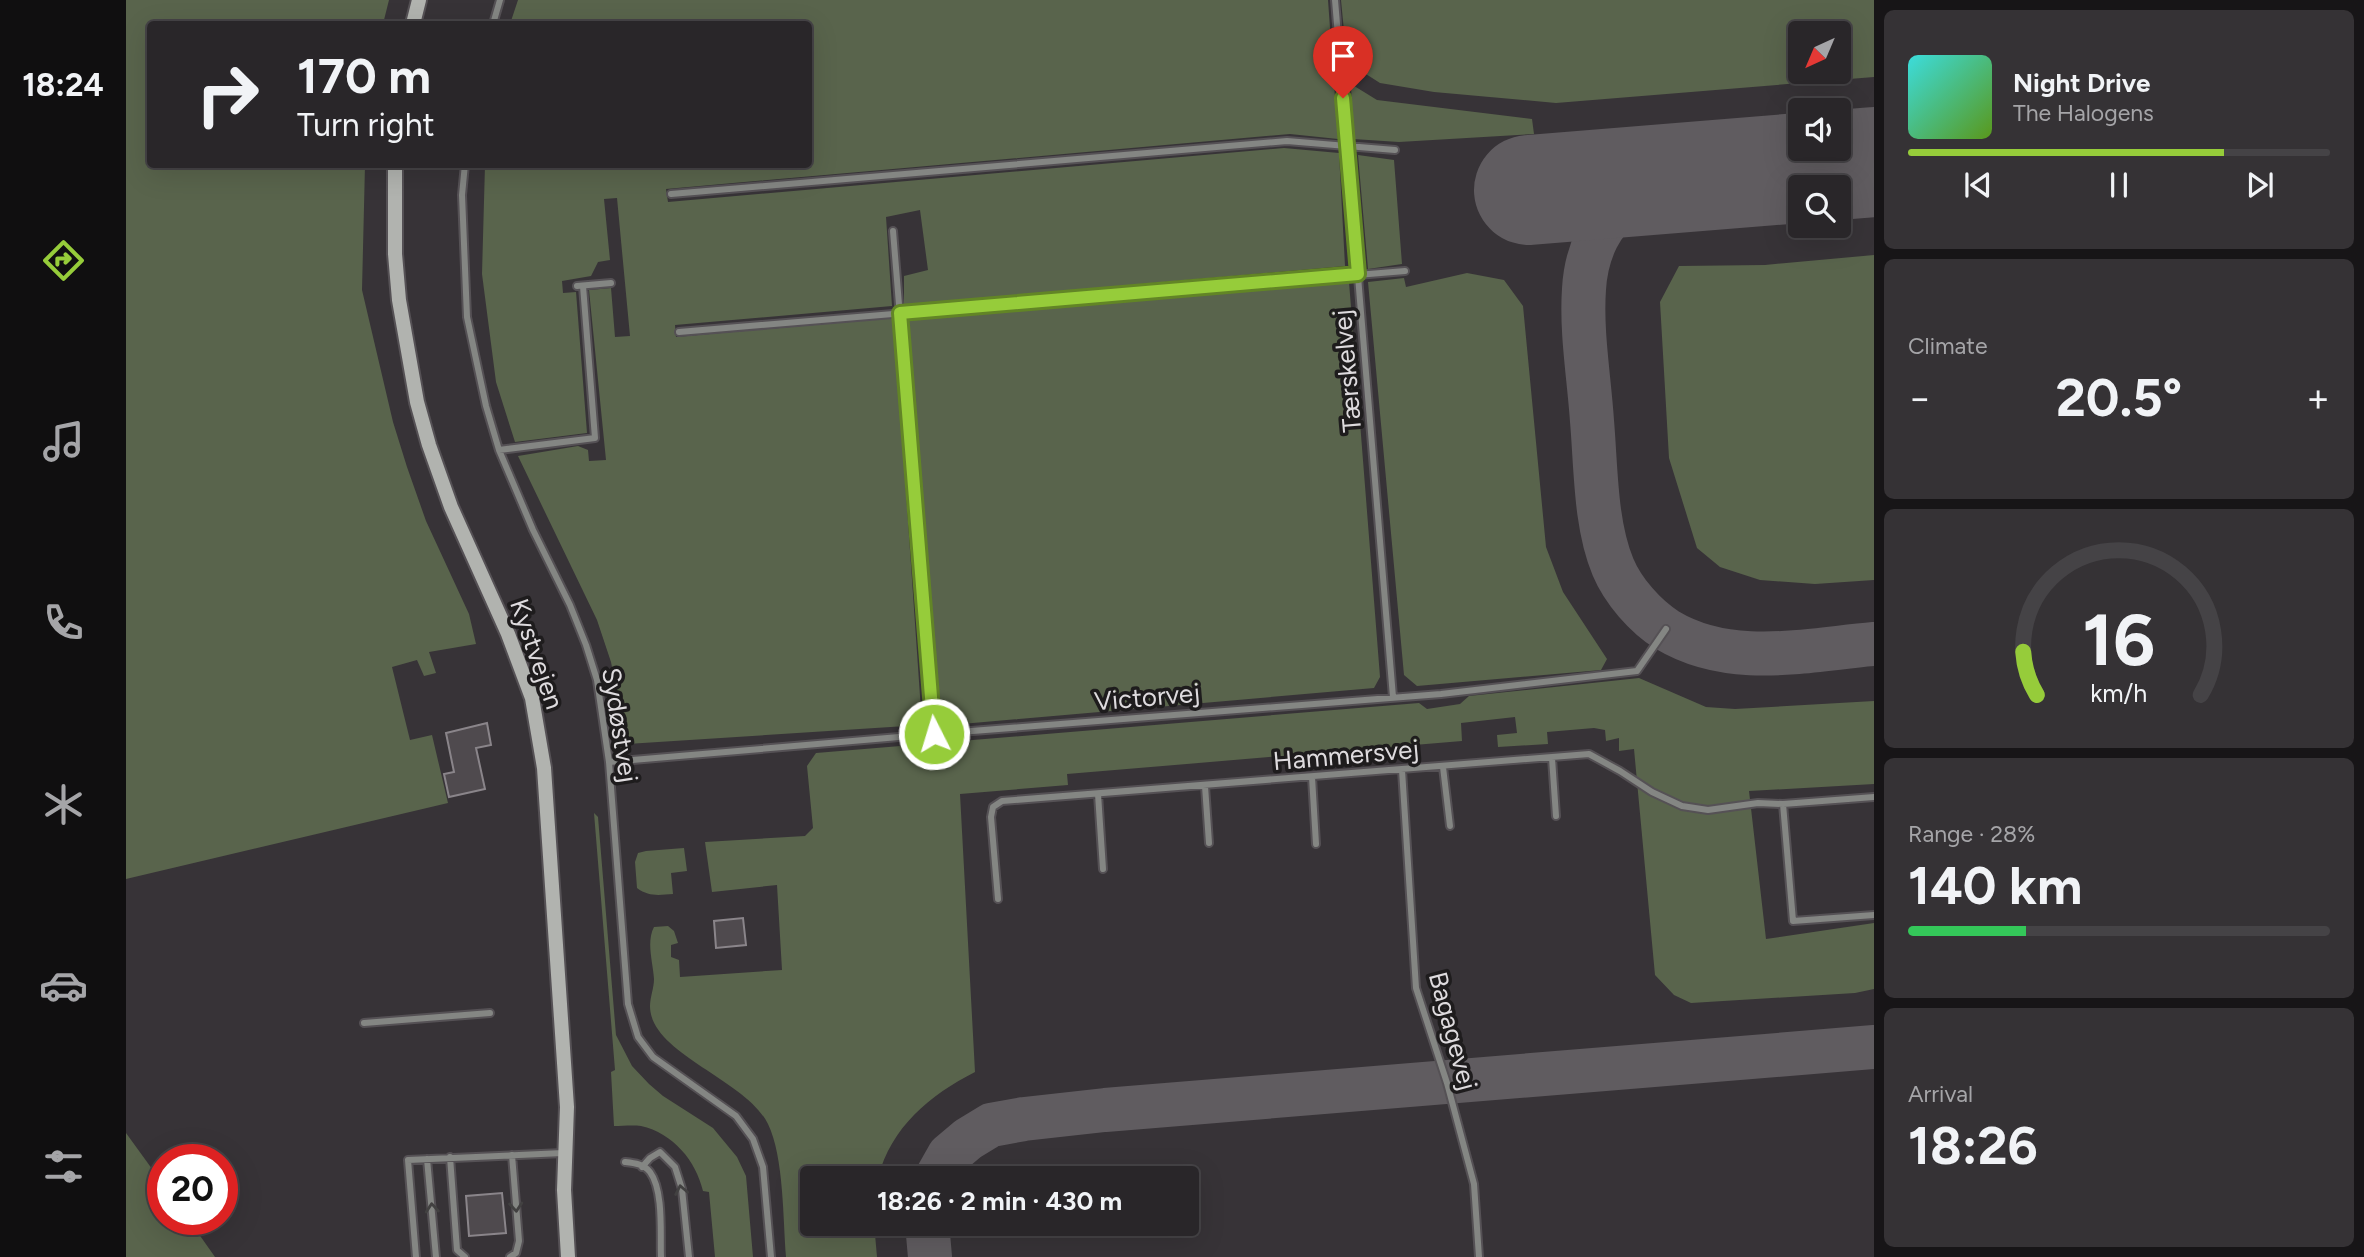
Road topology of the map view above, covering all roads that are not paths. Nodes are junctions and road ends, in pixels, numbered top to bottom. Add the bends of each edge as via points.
1 (419, 0) edge
2 (500, 0) edge
3 (1335, 0) edge
4 (414, 21) edge
5 (494, 21) edge
6 (1348, 147) junction
7 (1395, 149) dead end
8 (395, 168) edge
9 (465, 168) edge
10 (671, 194) dead end
11 (893, 231) dead end
12 (1405, 271) dead end
13 (1358, 274) junction
14 (611, 283) dead end
15 (900, 313) junction
16 (679, 332) dead end
17 (499, 450) junction
18 (1665, 629) dead end
19 (1393, 697) junction
20 (934, 734) junction
21 (1552, 758) junction
22 (609, 762) junction
23 (1443, 767) junction
24 (1402, 770) junction
25 (1312, 777) junction
26 (1205, 786) junction
27 (1098, 794) junction
28 (1874, 797) edge
29 (1783, 804) junction
30 (1556, 816) dead end
31 (1450, 826) dead end
32 (1209, 843) dead end
33 (1316, 844) dead end
34 (1103, 869) dead end
35 (998, 899) dead end
36 (1874, 915) edge
37 (490, 1013) dead end
38 (364, 1023) dead end
39 (564, 1153) junction
40 (512, 1155) junction
41 (450, 1157) junction
42 (427, 1158) junction
43 (625, 1162) dead end
44 (642, 1167) junction
45 (416, 1257) edge
46 (436, 1257) edge
47 (465, 1257) edge
48 (510, 1257) edge
49 (568, 1257) edge
50 (661, 1257) edge
51 (689, 1257) edge
52 (771, 1257) edge
53 (1479, 1257) edge

1 - 4 street
2 - 5 lane
3 - 6 lane, Tærskelvej
6 - 7 lane
6 - 10 lane via 1287,141
6 - 13 lane, Tærskelvej
8 - 39 street, Kystvejen via 399,300 417,402 452,507 532,698 544,768 568,1107
9 - 17 lane, Sydøstvej via 462,195 467,317
11 - 15 lane
12 - 13 lane
13 - 15 lane
13 - 19 lane, Tærskelvej
14 - 17 lane via 580,286 595,438
15 - 16 lane
15 - 20 lane
17 - 22 lane, Sydøstvej via 586,645 597,680
18 - 19 lane, Victorvej via 1637,671
19 - 20 lane, Victorvej
20 - 22 lane, Victorvej
21 - 23 lane, Hammersvej
21 - 29 lane, Hammersvej via 1589,754 1682,806 1708,810
21 - 30 lane
22 - 52 lane, Sydøstvej via 628,1003 638,1037 653,1057 736,1116 753,1139 763,1167
23 - 24 lane, Hammersvej
23 - 31 lane
24 - 25 lane, Hammersvej
24 - 53 lane, Bagagevej via 1416,988 1474,1184
25 - 26 lane, Hammersvej
25 - 33 lane
26 - 27 lane, Hammersvej
26 - 32 lane
27 - 34 lane
27 - 35 lane, Hammersvej via 1002,802 993,807
28 - 29 lane, Hammersvej
29 - 36 lane via 1793,921
37 - 38 lane
39 - 40 lane
39 - 49 street, Kystvejen
40 - 41 lane
40 -> 48 lane via 519,1241
41 - 42 lane
41 - 47 lane via 457,1250
42 - 45 lane via 408,1160
46 -> 42 lane
43 - 44 lane
44 - 50 lane via 650,1172 659,1195
51 -> 44 lane via 682,1189 675,1167 660,1152

